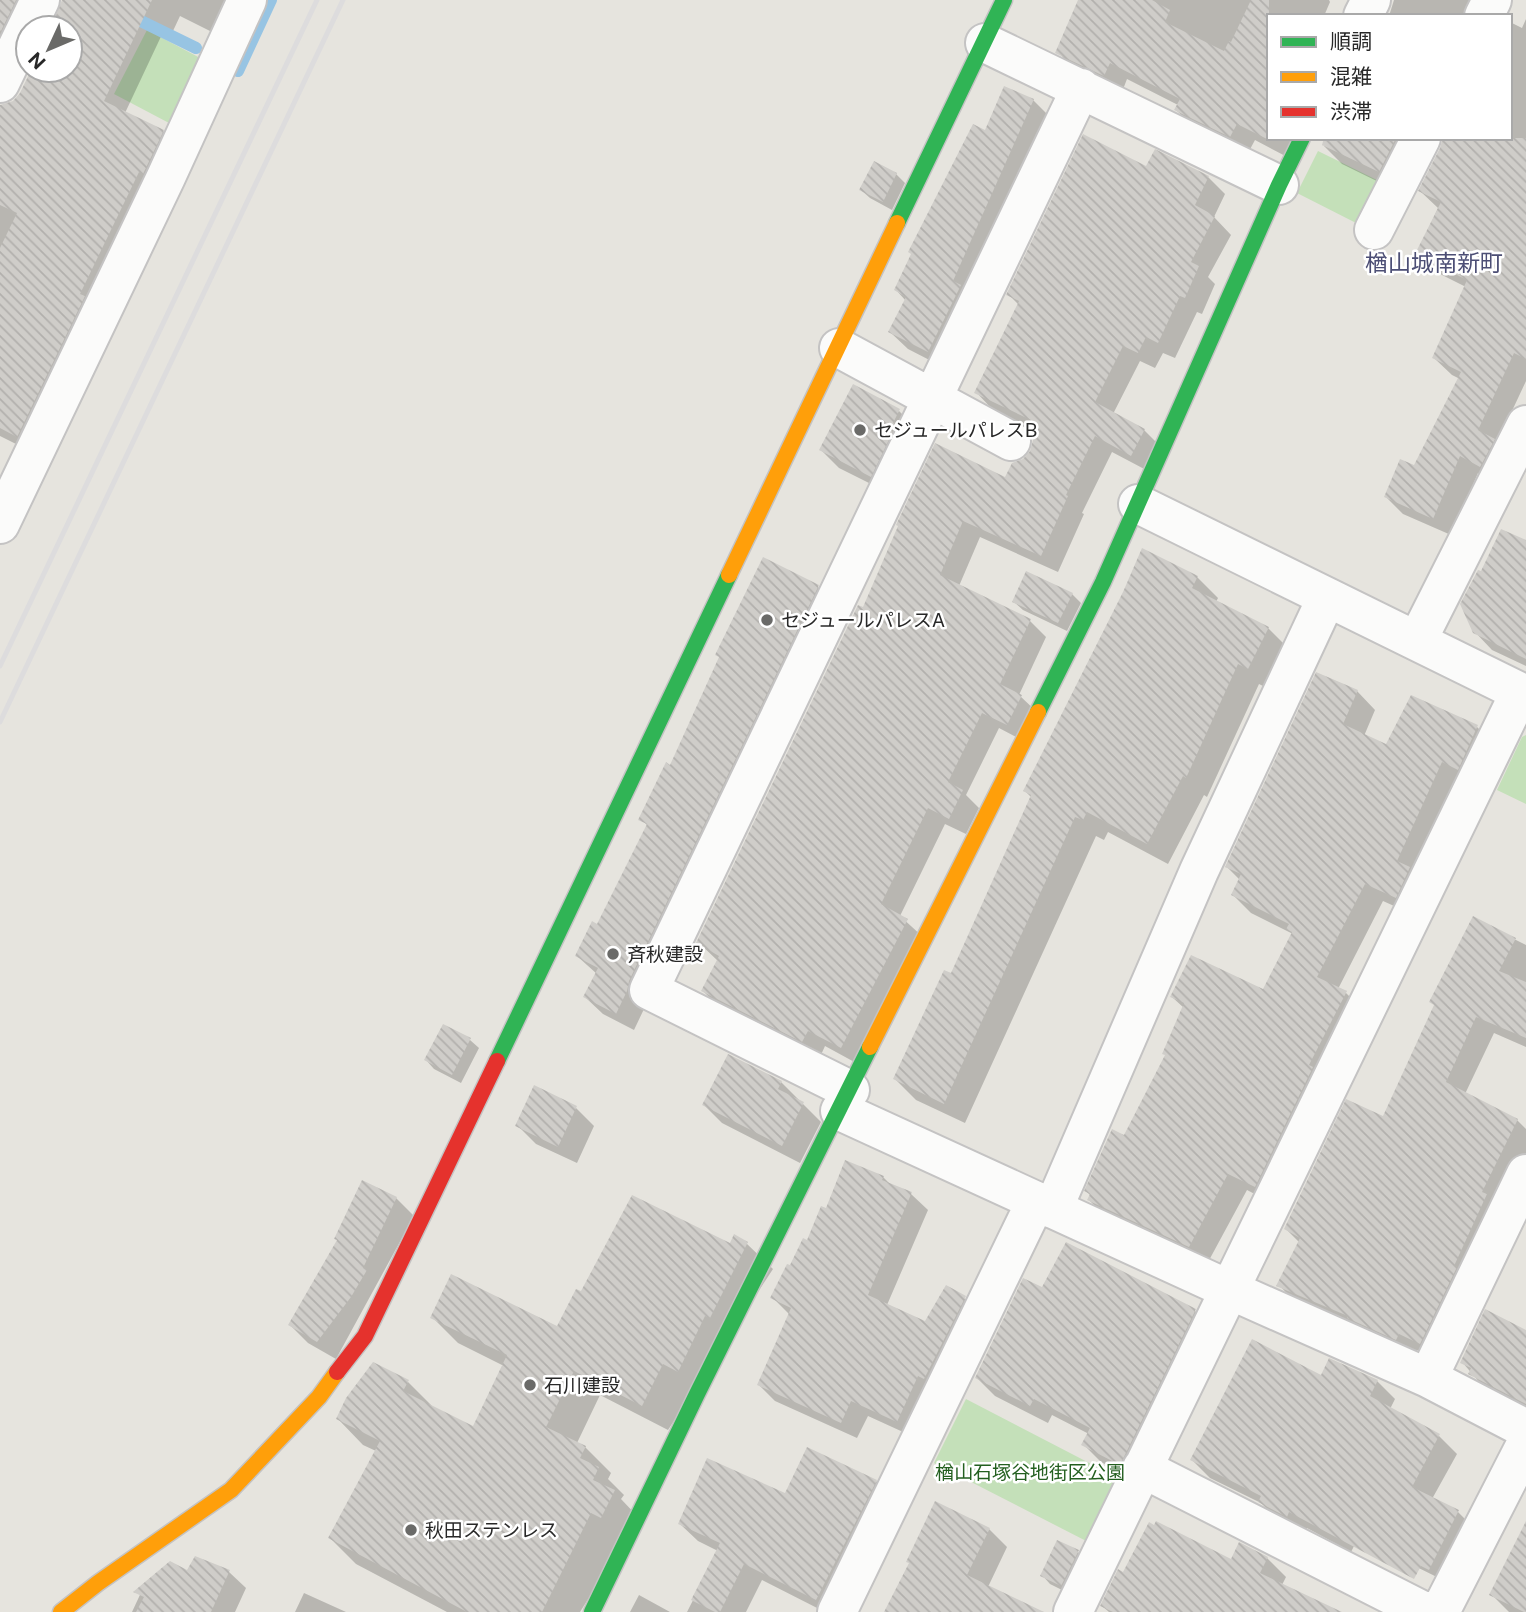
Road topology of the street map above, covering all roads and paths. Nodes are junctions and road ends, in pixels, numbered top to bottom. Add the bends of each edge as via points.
1 (40, 0) edge
2 (247, 0) edge
3 (1004, 0) edge
4 (985, 43) junction
5 (0, 83) edge
6 (1081, 89) junction
7 (1301, 140) edge
8 (1420, 140) edge
9 (1279, 185) junction
10 (1374, 230) dead end
11 (839, 348) junction
12 (933, 400) junction
13 (1526, 425) edge
14 (1011, 441) dead end
15 (9, 482) edge
16 (1138, 504) junction
17 (0, 524) edge
18 (1327, 597) junction
19 (1417, 641) junction
20 (1523, 693) edge
21 (845, 1100) junction
22 (1526, 1174) edge
23 (1045, 1205) junction
24 (1230, 1290) junction
25 (1428, 1378) junction
26 (1526, 1429) edge
27 (1526, 1444) edge
28 (1142, 1468) junction
29 (61, 1612) edge
30 (592, 1612) edge
31 (837, 1612) edge
32 (1073, 1612) edge
33 (1425, 1612) edge
34 (1440, 1612) edge

1 - 5 street
2 - 15 street via 166,177
3 - 4 street
4 - 6 street
4 - 11 street
6 - 9 street
6 - 12 street
7 - 9 street
8 - 10 street
9 - 16 street
11 - 12 street
11 - 29 street via 365,1336 319,1398 231,1490
12 - 14 street
12 - 21 street via 649,990
13 - 19 street
15 - 17 street
16 - 18 street
16 - 21 street
18 - 19 street
18 - 23 street
19 - 20 street
20 - 24 street
21 - 23 street
21 - 30 street
22 - 25 street
23 - 24 street
23 - 31 street
24 - 25 street
24 - 28 street
25 - 26 street
27 - 34 street
28 - 32 street
28 - 33 street

